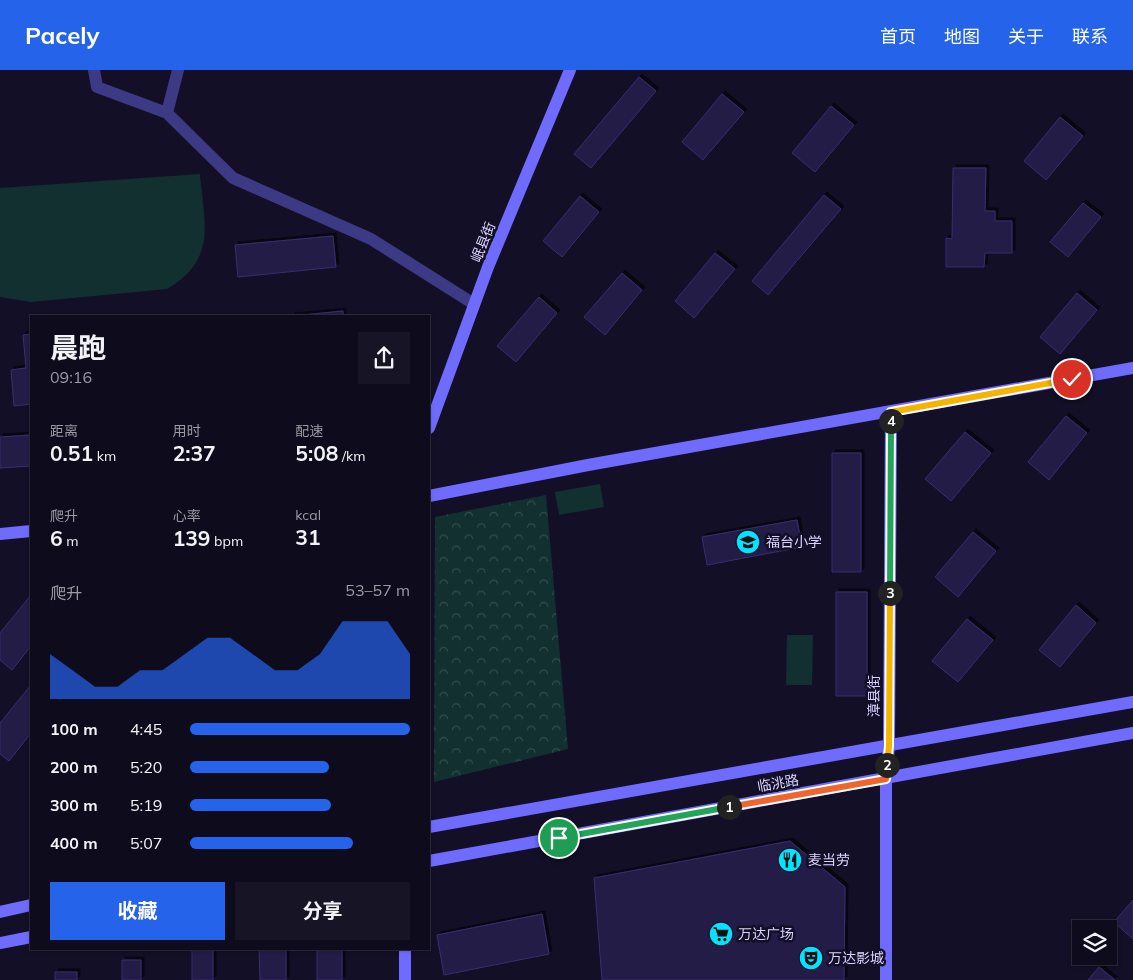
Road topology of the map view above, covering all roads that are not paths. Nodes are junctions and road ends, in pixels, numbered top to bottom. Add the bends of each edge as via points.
1 (94, 70) edge
2 (178, 70) edge
3 (570, 70) edge
4 (167, 113) junction
5 (474, 304) junction
6 (1133, 368) edge
7 (891, 412) junction
8 (430, 425) edge
9 (430, 496) edge
10 (30, 532) edge
11 (0, 534) edge
12 (1133, 702) edge
13 (1133, 733) edge
14 (889, 746) junction
15 (886, 779) junction
16 (430, 827) edge
17 (430, 861) edge
18 (30, 905) edge
19 (0, 912) edge
20 (30, 937) edge
21 (0, 943) edge
22 (405, 950) edge
23 (406, 980) edge
24 (886, 980) edge

1 - 4 street via 98,87
2 - 4 street
3 - 5 street, 岷县街
4 - 5 street via 233,178 371,239
5 - 8 street, 岷县街
6 - 7 street
7 - 9 street
7 - 14 street, 漳县街
10 - 11 street
12 - 14 street, 临洮路
13 - 15 street, 临洮路
14 - 15 street, 漳县街
14 - 16 street, 临洮路
15 - 17 street, 临洮路
15 - 24 street, 漳县街
18 - 19 street
20 - 21 street
22 - 23 street

